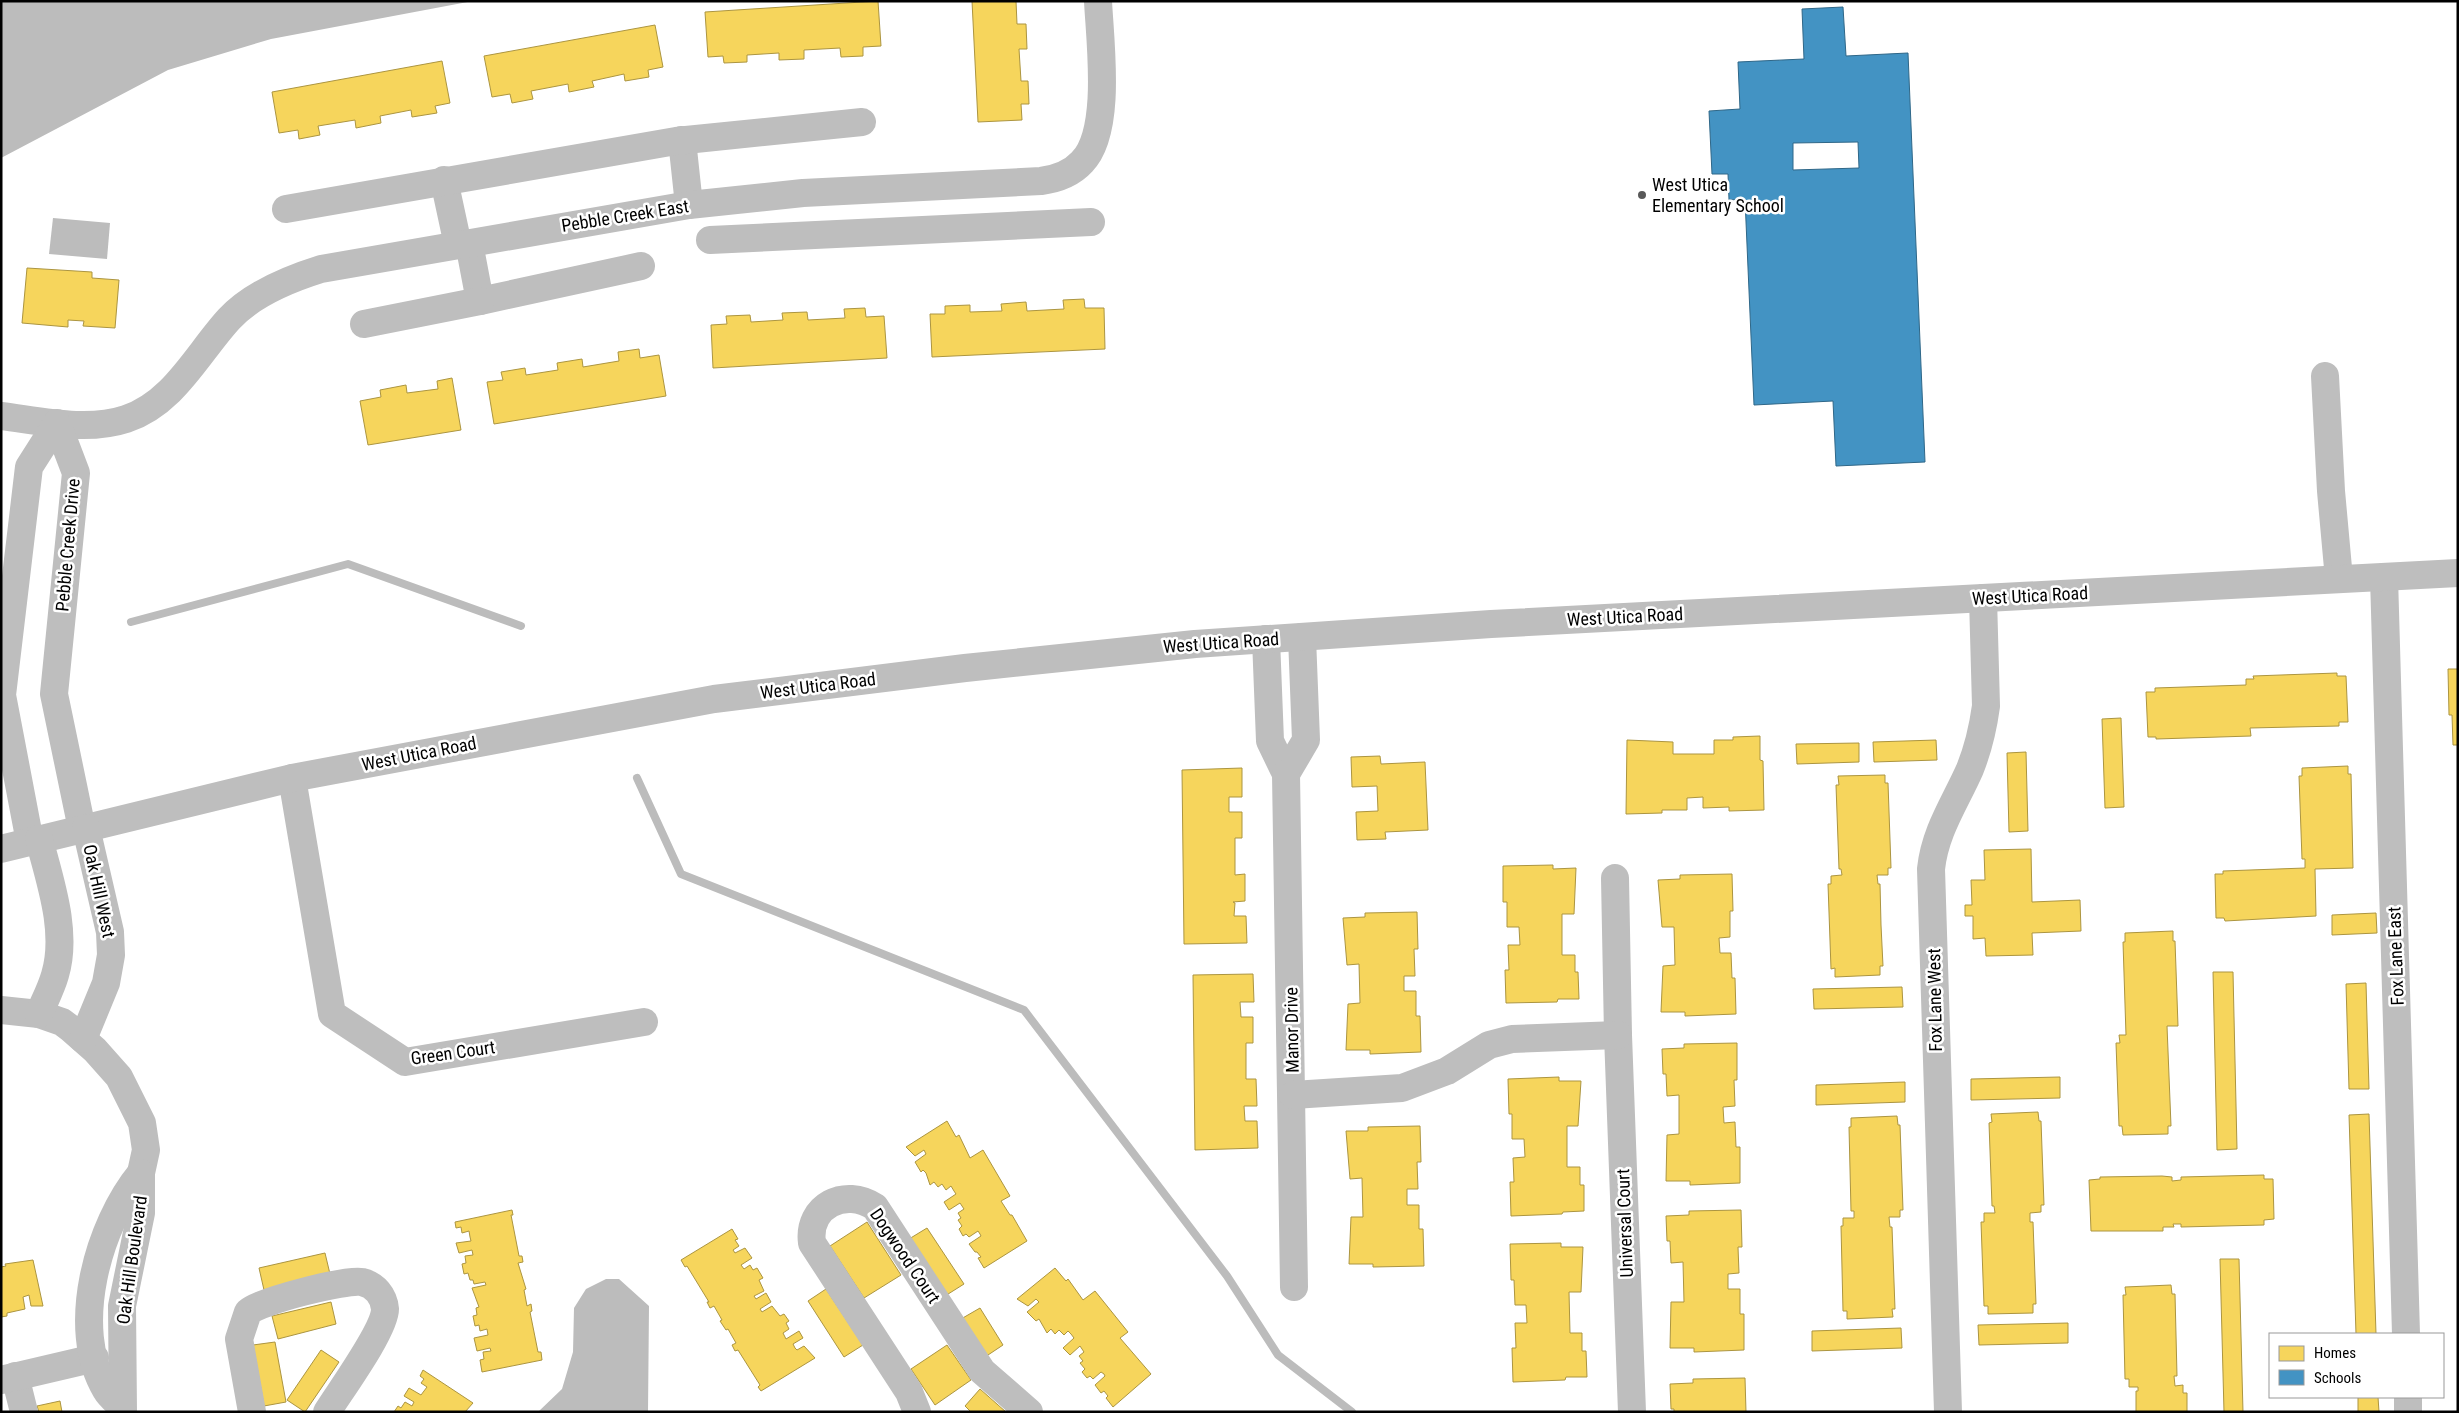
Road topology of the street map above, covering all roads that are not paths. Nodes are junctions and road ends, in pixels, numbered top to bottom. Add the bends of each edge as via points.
1 (1098, 1) edge
2 (862, 122) dead end
3 (682, 140) junction
4 (444, 180) junction
5 (903, 189) junction
6 (689, 205) junction
7 (286, 209) dead end
8 (1091, 222) dead end
9 (905, 230) junction
10 (710, 240) dead end
11 (463, 244) junction
12 (641, 266) dead end
13 (480, 301) junction
14 (364, 324) dead end
15 (2325, 376) dead end
16 (1, 416) edge
17 (58, 423) junction
18 (2458, 573) edge
19 (2384, 577) junction
20 (2339, 579) junction
21 (1982, 598) junction
22 (1302, 637) junction
23 (1266, 639) junction
24 (1286, 774) junction
25 (292, 778) junction
26 (84, 828) junction
27 (34, 841) junction
28 (1, 849) edge
29 (1615, 878) dead end
30 (1, 1010) edge
31 (39, 1014) junction
32 (644, 1022) dead end
33 (1618, 1035) junction
34 (83, 1039) junction
35 (1293, 1095) junction
36 (141, 1173) junction
37 (1294, 1287) dead end
38 (2406, 1333) edge
39 (95, 1358) junction
40 (8, 1378) edge
41 (2408, 1398) edge
42 (122, 1410) edge
43 (24, 1412) edge
44 (252, 1412) edge
45 (327, 1412) edge
46 (917, 1412) edge
47 (1029, 1412) edge
48 (1632, 1412) edge
49 (1948, 1412) edge
50 (2408, 1412) edge

1 - 5 street, Pebble Creek East via 1100,121 1095,142 1082,162 1062,176 1041,181
2 - 3 street
3 - 4 street
3 - 6 street
4 - 7 street
4 - 11 street
5 - 6 street, Pebble Creek East via 803,193
5 - 9 street
6 - 11 street, Pebble Creek East
8 - 9 street
9 - 10 street
11 - 13 street
11 - 17 street, Pebble Creek East via 302,275 267,291 240,309 172,389 137,414 114,422
12 - 13 street
13 - 14 street
15 - 20 street
16 - 17 street, Pebble Creek East
17 - 26 street, Pebble Creek Drive via 76,473 54,694
17 - 27 street via 29,467 2,695
18 - 19 street, West Utica Road
19 - 20 street, West Utica Road
19 - 38 street, Fox Lane East
20 - 21 street, West Utica Road
21 - 22 street, West Utica Road
21 - 49 street, Fox Lane West via 1984,723 1969,771 1936,840 1931,869
22 - 23 street, West Utica Road
22 - 24 street via 1306,740
23 - 24 street, Manor Drive via 1270,741
23 - 25 street, West Utica Road via 965,668 714,700
24 - 35 street, Manor Drive
25 - 26 street, West Utica Road
25 - 32 street, Green Court via 332,1014 405,1062
26 - 27 street, West Utica Road
26 - 34 street, Oak Hill West via 110,932 111,955 106,983
27 - 28 street, West Utica Road
27 - 31 street via 51,885 59,942 55,975
29 - 33 street, Universal Court
30 - 31 street
31 - 34 street, Oak Hill Boulevard via 62,1022
33 - 35 street via 1512,1039 1490,1045 1447,1071 1402,1088
33 - 48 street, Universal Court
34 - 36 street, Oak Hill Boulevard via 119,1077 137,1110 146,1150
35 - 37 street, Manor Drive
36 - 39 street, Oak Hill Boulevard via 111,1220 100,1249 92,1289 90,1325
36 - 42 street, Oak Hill Boulevard via 138,1233 122,1306
39 - 40 street
39 - 42 street, Oak Hill Boulevard via 106,1392
40 - 43 street
41 - 50 street
44 - 45 street via 239,1340 248,1312 264,1303 335,1285 361,1282 375,1288 383,1298 383,1322
46 - 47 street, Dogwood Court via 905,1386 812,1244 814,1220 829,1204 854,1199 865,1200 874,1207 982,1371

